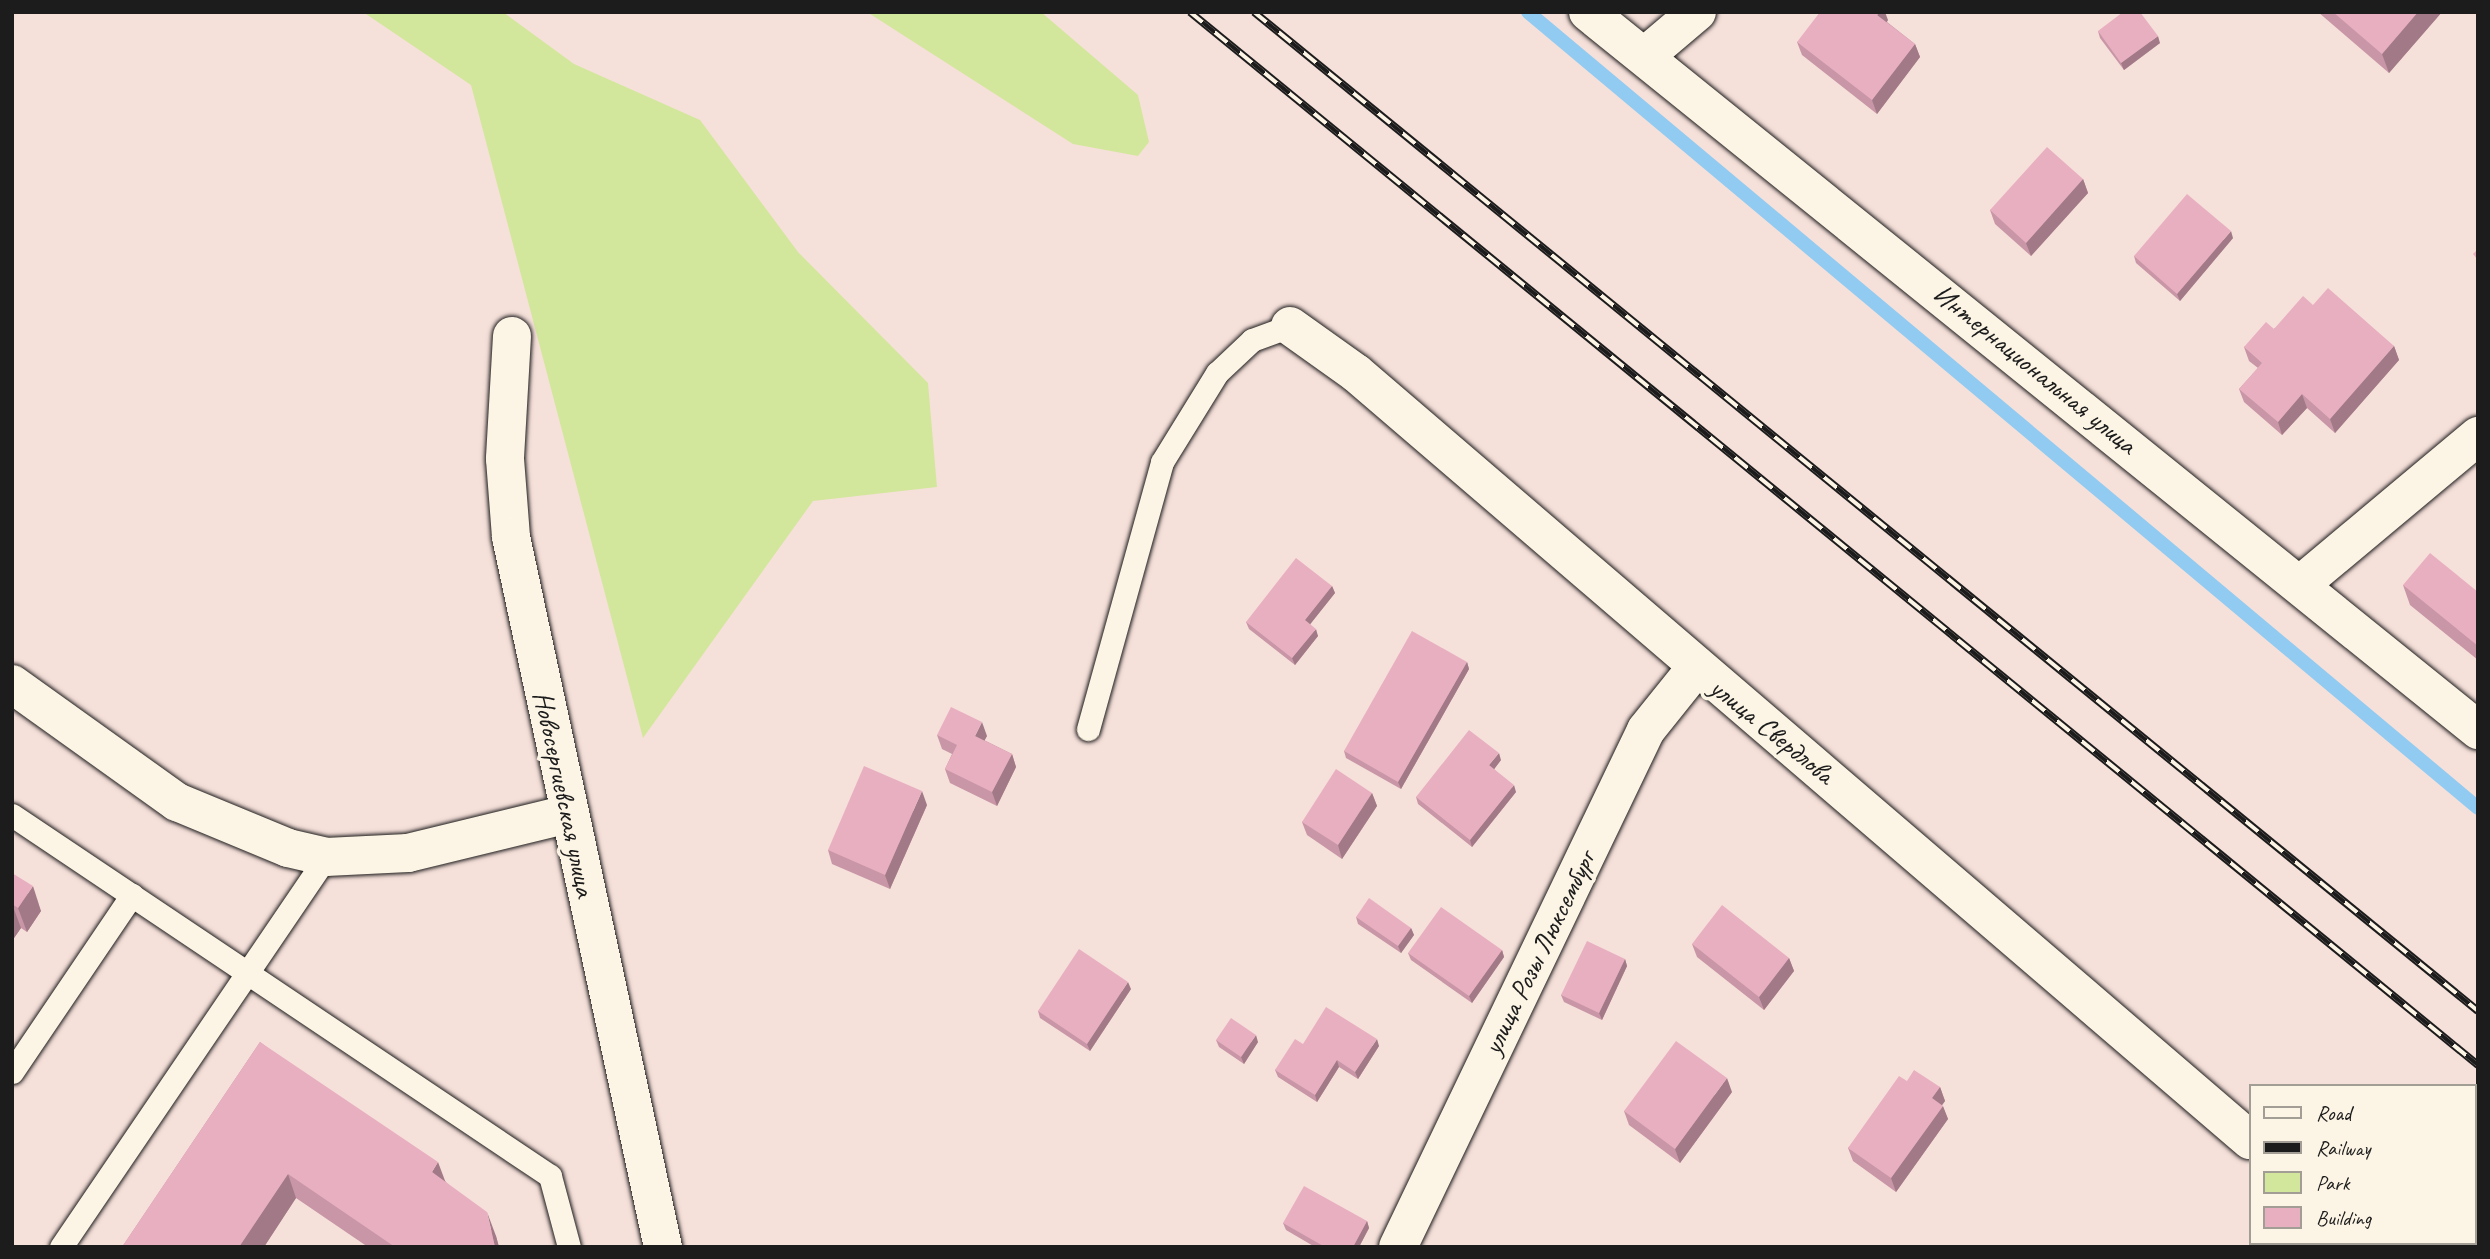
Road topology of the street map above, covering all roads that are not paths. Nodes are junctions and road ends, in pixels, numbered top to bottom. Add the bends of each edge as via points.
1 (1588, 12) edge
2 (1697, 12) edge
3 (1645, 56) junction
4 (1290, 326) joint
5 (512, 336) dead end
6 (2478, 436) edge
7 (2301, 584) junction
8 (1695, 669) junction
9 (12, 684) edge
10 (1088, 729) dead end
11 (2478, 730) edge
12 (568, 814) junction
13 (12, 815) edge
14 (326, 857) junction
15 (131, 895) junction
16 (246, 972) junction
17 (12, 1072) edge
18 (2248, 1138) edge
19 (61, 1247) edge
20 (569, 1247) edge
21 (663, 1247) edge
22 (1398, 1247) edge

1 - 3 street, Интернациональная улица
2 - 3 street
3 - 7 street, Интернациональная улица
4 - 8 street, улица Свердлова via 1356,373
4 - 10 lane via 1252,341 1217,373 1162,462
5 - 12 street, Новосергиевская улица via 505,458 511,537
6 - 7 street
7 - 11 street, Интернациональная улица
8 - 18 street, улица Свердлова
8 - 22 street, улица Розы Люксембург via 1646,730
9 - 14 street via 214,822
12 - 14 street via 408,853
12 - 21 street, Новосергиевская улица
13 - 15 lane
14 - 16 lane
15 - 16 lane
15 - 17 lane
16 - 19 lane
16 - 20 lane via 550,1177

